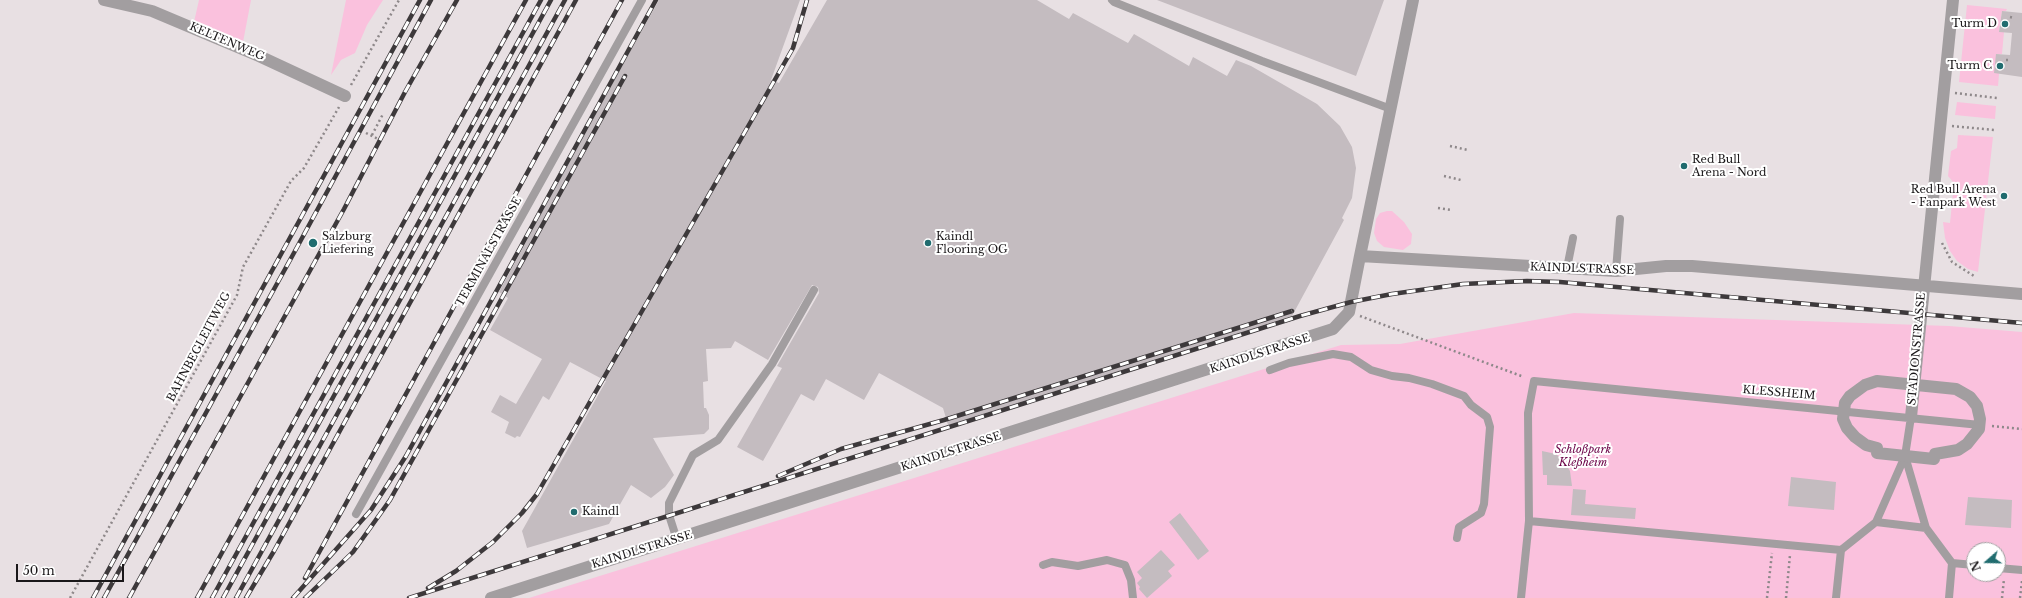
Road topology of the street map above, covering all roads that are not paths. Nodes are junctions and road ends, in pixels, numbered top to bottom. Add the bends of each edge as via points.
1 (104, 0) edge
2 (642, 0) edge
3 (1112, 0) edge
4 (1413, 0) edge
5 (1952, 0) edge
6 (345, 96) road end
7 (1391, 109) junction
8 (1620, 219) dead end
9 (1573, 238) dead end
10 (1360, 256) junction
11 (1567, 268) junction
12 (1616, 271) junction
13 (1923, 285) junction
14 (814, 290) dead end
15 (2022, 294) edge
16 (1270, 370) dead end
17 (1915, 383) junction
18 (1844, 410) junction
19 (1911, 417) junction
20 (1980, 425) junction
21 (1905, 456) junction
22 (356, 514) dead end
23 (1529, 521) junction
24 (1876, 522) junction
25 (1926, 528) junction
26 (1457, 538) dead end
27 (677, 540) junction
28 (1841, 550) junction
29 (1952, 563) junction
30 (1966, 564) edge
31 (1043, 565) dead end
32 (2006, 568) edge
33 (2022, 570) edge
34 (491, 598) edge
35 (1133, 598) edge
36 (1521, 598) edge
37 (1836, 598) edge
38 (1949, 598) edge

1 - 6 street, KELTENWEG via 152,11
2 - 22 lane, TERMINALSTRASSE
3 - 7 lane via 1262,61
4 - 7 street
5 - 13 street
7 - 10 street
8 - 12 lane
9 - 11 lane
10 - 11 street, KAINDLSTRASSE
10 - 27 street, KAINDLSTRASSE via 1349,312 1332,329 1311,338
11 - 12 street, KAINDLSTRASSE
12 - 13 street, KAINDLSTRASSE via 1692,266
13 - 15 street, STADIONSTRASSE
13 - 17 street, STADIONSTRASSE
14 - 27 lane via 772,364 718,440 692,455 669,503 669,515
16 - 26 lane via 1296,361 1333,354 1351,357 1371,370 1432,384 1464,396 1487,417 1490,427 1484,504 1481,513 1460,527
17 - 18 street via 1877,380 1850,396
17 - 19 street, STADIONSTRASSE
17 - 20 street via 1956,389 1970,397 1977,406
18 - 19 lane, KLESSHEIM
18 - 21 street via 1843,419 1855,437 1866,445 1878,448 1877,453
18 - 23 lane, KLESSHEIM via 1534,381 1528,413
19 - 20 lane, KLESSHEIM
19 - 21 lane
20 - 21 street via 1974,436 1958,450 1935,454 1934,459
21 - 24 lane
21 - 25 lane
23 - 28 lane
23 - 36 lane
24 - 25 lane
24 - 28 lane
25 - 29 lane
27 - 34 street, KAINDLSTRASSE
28 - 37 lane
29 - 30 lane
29 - 38 lane
31 - 35 lane via 1052,562 1078,566 1107,560 1125,565 1131,580
32 - 33 lane

